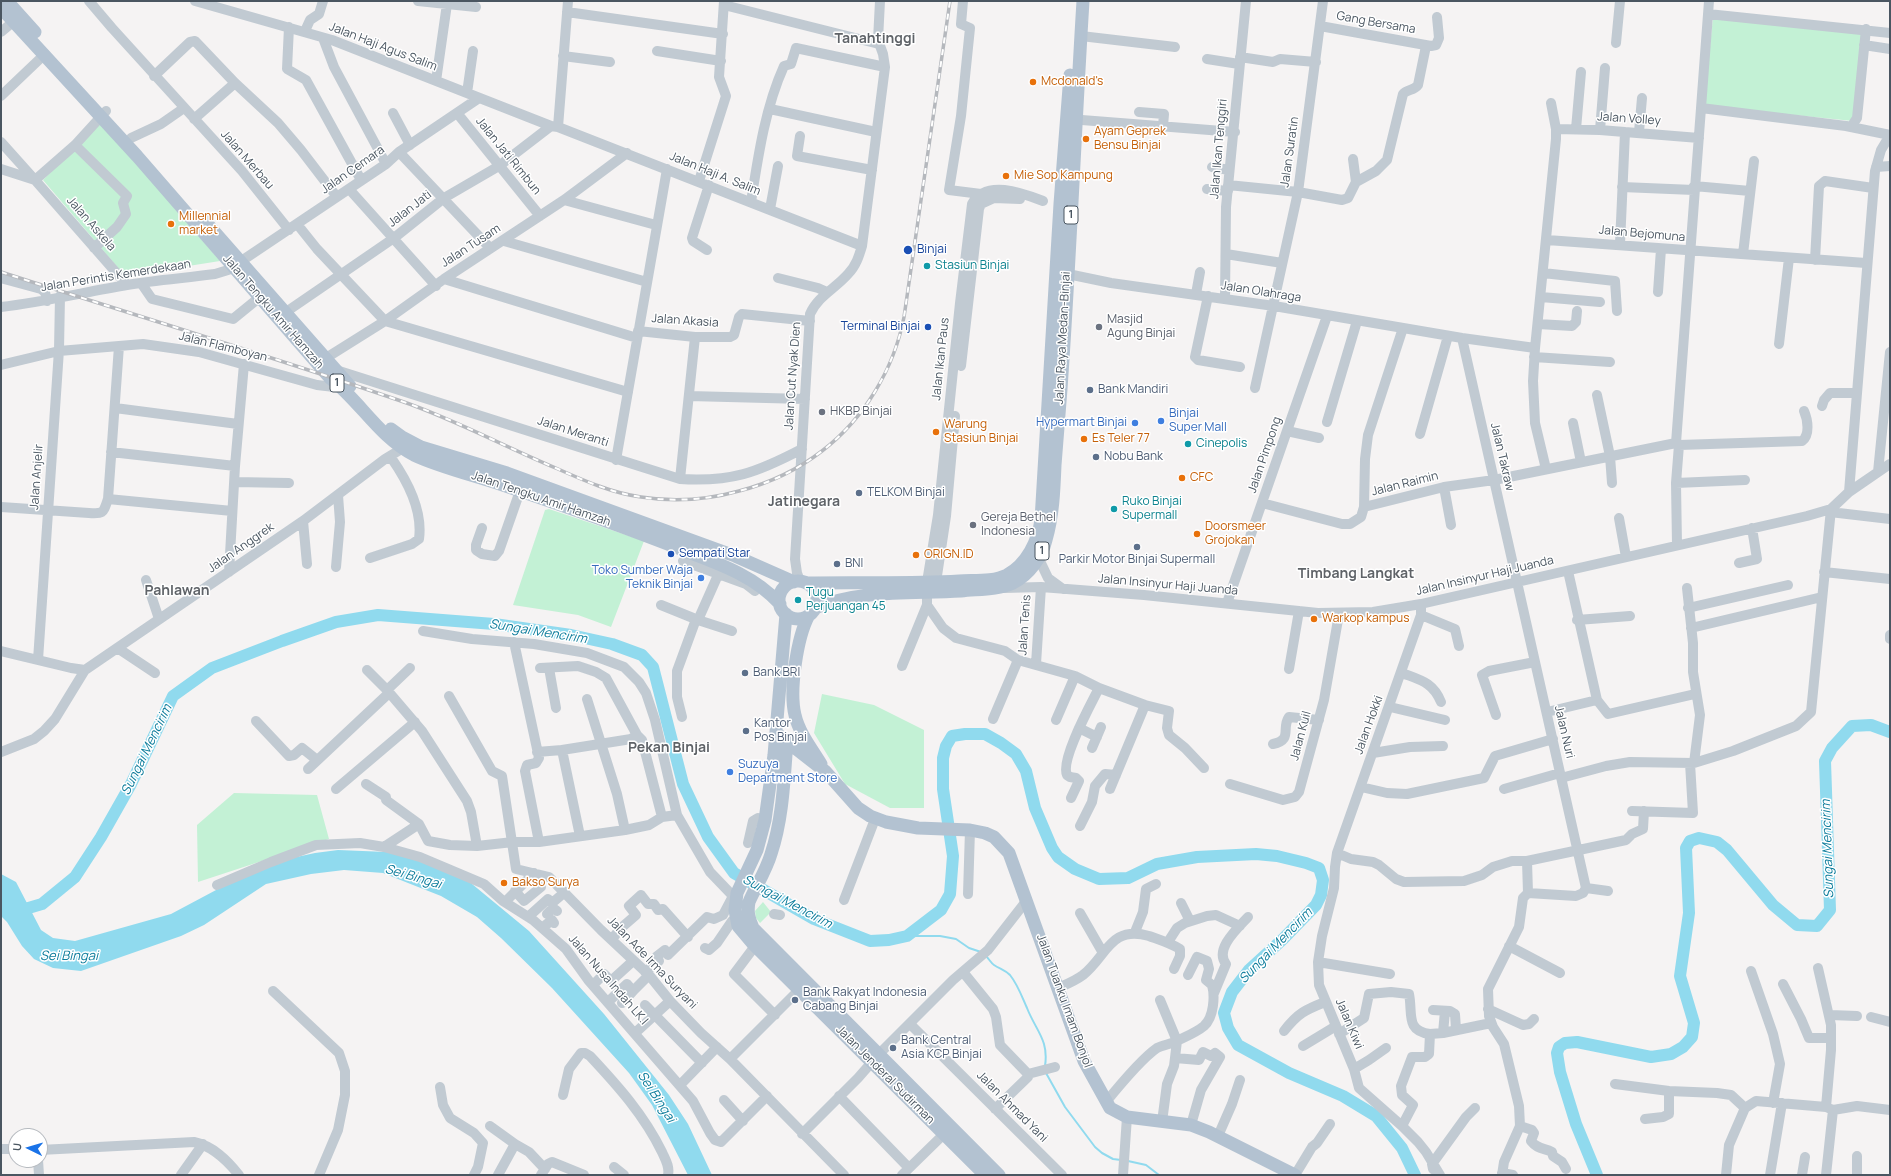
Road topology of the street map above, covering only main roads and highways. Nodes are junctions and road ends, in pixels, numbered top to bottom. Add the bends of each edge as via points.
1 (7, 1) edge
2 (1075, 1) edge
3 (1083, 1) edge
4 (1, 8) edge
5 (104, 114) junction
6 (1072, 119) junction
7 (237, 264) junction
8 (1052, 429) junction
9 (407, 445) junction
10 (691, 552) junction
11 (800, 582) junction
12 (930, 591) junction
13 (783, 609) junction
14 (812, 612) junction
15 (780, 684) junction
16 (794, 684) junction
17 (776, 733) junction
18 (787, 741) junction
19 (826, 772) junction
20 (777, 786) junction
21 (753, 849) junction
22 (769, 859) junction
23 (778, 961) junction
24 (851, 1034) junction
25 (930, 1113) junction
26 (985, 1175) edge
27 (999, 1175) edge
28 (1293, 1175) edge

1 - 5 main road, Jalan Tengku Amir Hamzah / 1
2 - 6 main road, Jalan Raya Medan-Binjai / 1
3 - 6 main road, Jalan Raya Medan-Binjai / 1
4 - 5 main road, Jalan Tengku Amir Hamzah / 1
5 - 7 main road, Jalan Tengku Amir Hamzah / 1
5 - 7 main road, Jalan Tengku Amir Hamzah / 1 via 131,138
6 - 8 main road, Jalan Raya Medan-Binjai / 1
7 - 9 main road, Jalan Tengku Amir Hamzah / 1 via 286,312 377,416
7 - 9 main road, Jalan Tengku Amir Hamzah / 1 via 260,297 330,378 343,388 384,433
8 - 12 main road, Jalan Raya Medan-Binjai / 1 via 1039,531 1020,565 1006,575 991,580
8 - 12 main road, Jalan Raya Medan-Binjai / 1 via 1051,518 1039,559 1014,582 996,588
9 - 10 main road, Jalan Tengku Amir Hamzah / 1 via 507,474
9 - 10 main road, Jalan Tengku Amir Hamzah / 1 via 438,465 611,522
10 - 11 main road, Jalan Tengku Amir Hamzah / 1 via 772,570
10 - 13 main road, Jalan Tengku Amir Hamzah / 1 via 720,570 755,582
11 - 12 main road, 1
11 - 13 main road via 782,590
11 - 14 main road, 1 via 813,588 817,596
12 - 14 main road, 1 via 861,595 834,601
13 - 14 main road, 1 via 795,619
13 - 15 main road
14 - 16 main road via 803,626
15 - 16 main road
15 - 17 main road
16 - 19 main road via 795,716 801,731
17 - 18 main road
17 - 20 main road
18 - 19 main road
18 - 20 main road
19 - 28 main road, Jalan Tuanku Imam Bonjol via 858,808 875,819 935,829 986,832 1009,853 1084,1061 1110,1108 1127,1117 1191,1125 1218,1136
20 - 21 main road
20 - 22 main road, Jalan Jenderal Sudirman via 776,834
21 - 22 main road
21 - 23 main road, Jalan Jenderal Sudirman via 737,893 735,924 754,945
22 - 23 main road, Jalan Jenderal Sudirman via 748,902 748,917 753,928
23 - 24 main road, Jalan Jenderal Sudirman
23 - 24 main road, Jalan Jenderal Sudirman via 800,990
24 - 25 main road, Jalan Jenderal Sudirman
25 - 26 main road, Jalan Jenderal Sudirman via 944,1134
25 - 27 main road, Jalan Jenderal Sudirman

